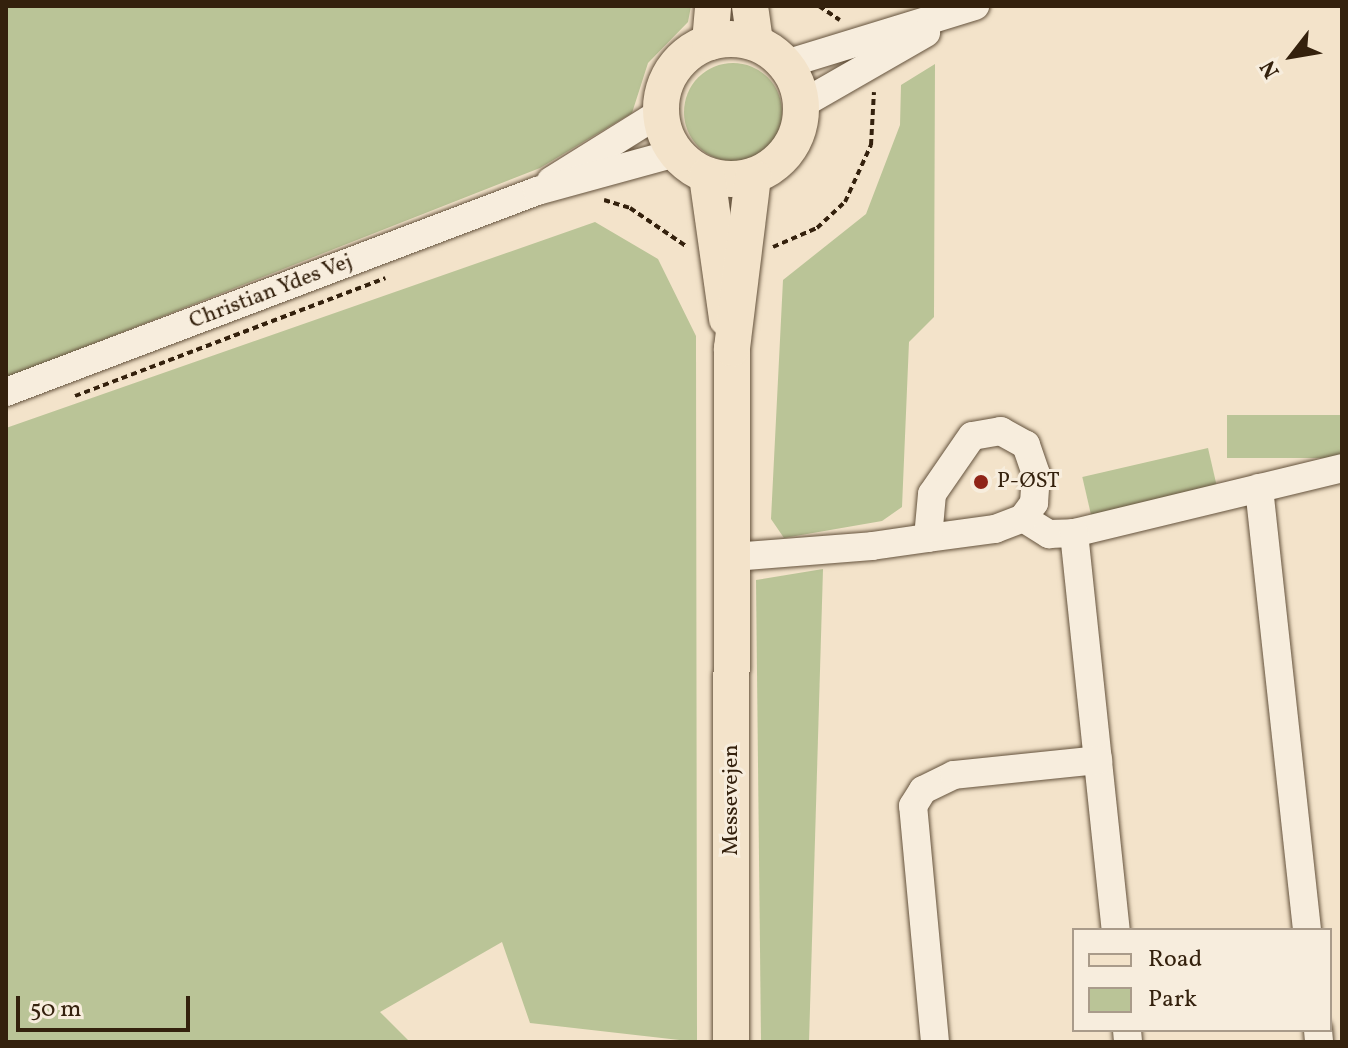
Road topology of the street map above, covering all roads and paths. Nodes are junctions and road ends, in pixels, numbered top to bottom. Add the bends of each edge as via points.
1 (713, 6) edge
2 (750, 6) edge
3 (819, 6) edge
4 (974, 6) edge
5 (841, 20) dead end
6 (710, 42) junction
7 (755, 43) junction
8 (786, 64) junction
9 (868, 65) junction
10 (802, 104) junction
11 (660, 113) junction
12 (676, 153) junction
13 (707, 176) junction
14 (753, 177) junction
15 (537, 191) junction
16 (595, 202) dead end
17 (691, 249) dead end
18 (765, 249) dead end
19 (392, 276) dead end
20 (732, 348) junction
21 (6, 392) edge
22 (62, 401) dead end
23 (1342, 468) edge
24 (1259, 488) junction
25 (1023, 518) junction
26 (1074, 533) junction
27 (928, 538) junction
28 (733, 557) junction
29 (1098, 760) junction
30 (1116, 928) edge
31 (1307, 928) edge
32 (731, 1042) edge
33 (935, 1042) edge

1 - 6 main road
2 - 7 main road
3 - 5 path
4 - 8 street
4 - 9 street
6 - 7 main road
6 - 11 main road via 671,72
7 - 8 main road
8 - 10 main road
9 - 10 street
9 - 18 path via 875,120 861,174 817,228
10 - 14 main road via 788,152
11 - 12 main road
11 - 15 street, Christian Ydes Vej
12 - 13 main road
12 - 15 street, Christian Ydes Vej
13 - 14 main road
13 - 20 main road, Messevejen
14 - 20 main road, Messevejen
15 - 21 street, Christian Ydes Vej
16 - 17 path via 630,208
19 - 22 path
20 - 28 main road, Messevejen
23 - 24 street
24 - 26 street
24 - 31 street
25 - 26 street via 1049,534
25 - 27 street
25 - 27 street via 1034,503 1036,474 1026,445 1001,431 972,436 932,494
26 - 29 street
27 - 28 street
28 - 32 main road, Messevejen
29 - 30 street
29 - 33 street via 954,775 923,790 913,806

